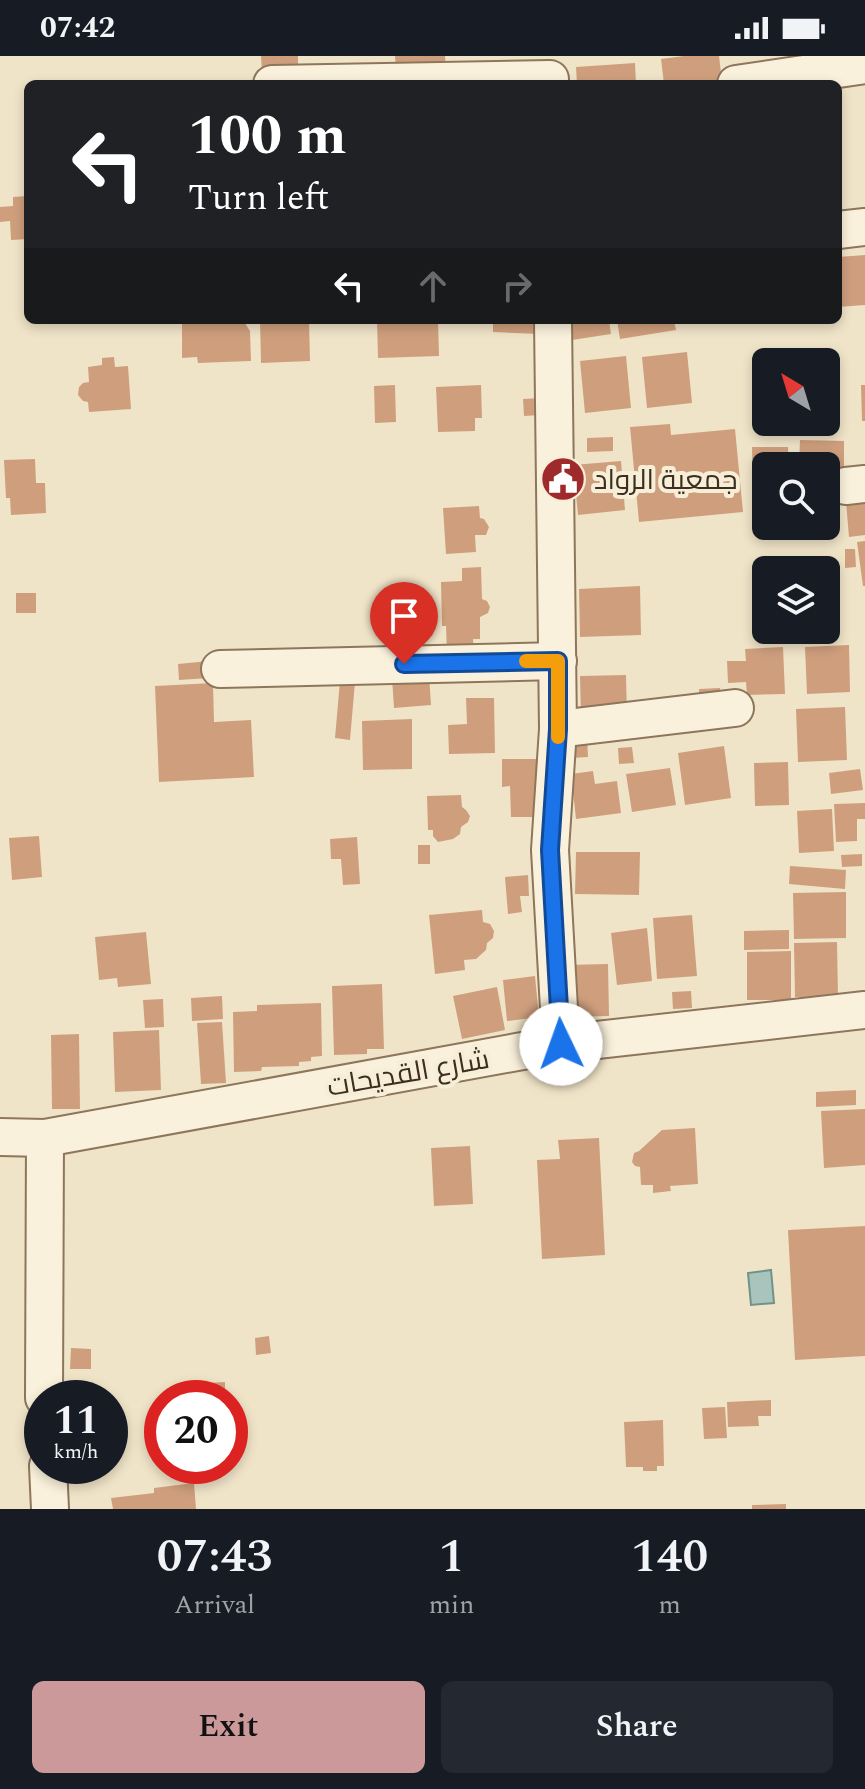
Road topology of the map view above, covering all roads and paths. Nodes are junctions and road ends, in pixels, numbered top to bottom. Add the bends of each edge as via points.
1 (865, 65) edge
2 (550, 73) edge
3 (373, 80) edge
4 (763, 80) edge
5 (865, 227) edge
6 (842, 230) edge
7 (553, 324) edge
8 (558, 661) junction
9 (220, 669) dead end
10 (735, 708) dead end
11 (558, 729) junction
12 (865, 1010) edge
13 (561, 1044) junction
14 (0, 1137) edge
15 (45, 1138) junction
16 (44, 1380) edge
17 (49, 1484) edge
18 (50, 1509) edge

1 - 4 street
2 - 3 street
5 - 6 street
7 - 8 street
8 - 9 street
8 - 11 street
10 - 11 street
11 - 13 street via 550,850
12 - 13 street, شارع القديحات
13 - 15 street, شارع القديحات
14 - 15 street, شارع القديحات
15 - 16 street
17 - 18 street

